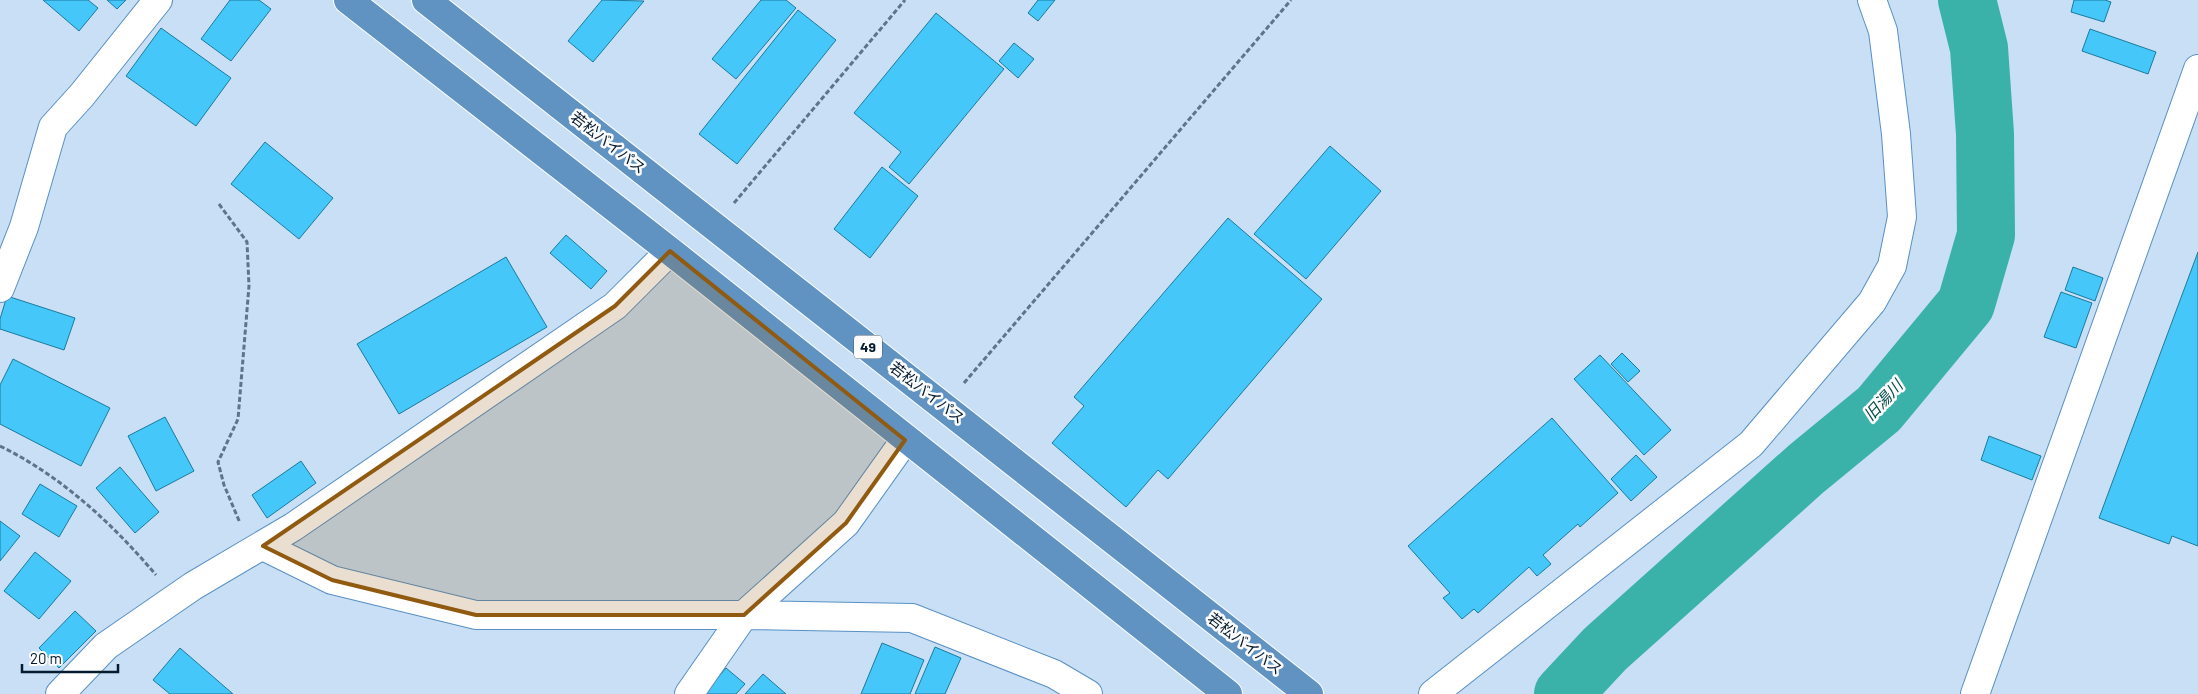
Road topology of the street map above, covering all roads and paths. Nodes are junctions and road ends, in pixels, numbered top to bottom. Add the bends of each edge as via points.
1 (158, 0) edge
2 (348, 0) edge
3 (426, 0) edge
4 (905, 0) edge
5 (1292, 0) edge
6 (1872, 0) edge
7 (2198, 69) edge
8 (219, 204) dead end
9 (714, 226) junction
10 (670, 251) junction
11 (0, 288) edge
12 (944, 406) junction
13 (905, 440) junction
14 (0, 446) edge
15 (258, 549) junction
16 (175, 599) junction
17 (744, 614) junction
18 (60, 694) edge
19 (689, 694) edge
20 (1088, 694) edge
21 (1228, 694) edge
22 (1309, 694) edge
23 (1434, 694) edge
24 (1975, 694) edge

1 - 11 street via 53,127 24,227
2 - 10 highway
3 - 9 highway, 若松バイパス / 49
4 - 9 path
5 - 12 path
6 - 23 street via 1883,31 1902,217 1892,266 1872,302 1751,444
7 - 24 street
8 - 15 path via 247,242 249,286 238,419 218,462 224,485
9 - 12 highway, 若松バイパス / 49
10 - 13 highway
10 - 15 street via 615,306
12 - 22 highway, 若松バイパス / 49
13 - 17 street via 846,523
13 - 21 highway
14 - 16 path via 20,456 80,498 124,537
15 - 16 street
15 - 17 street via 332,580 476,615
16 - 18 street via 106,646
17 - 19 street
17 - 20 street via 912,618 1054,674

